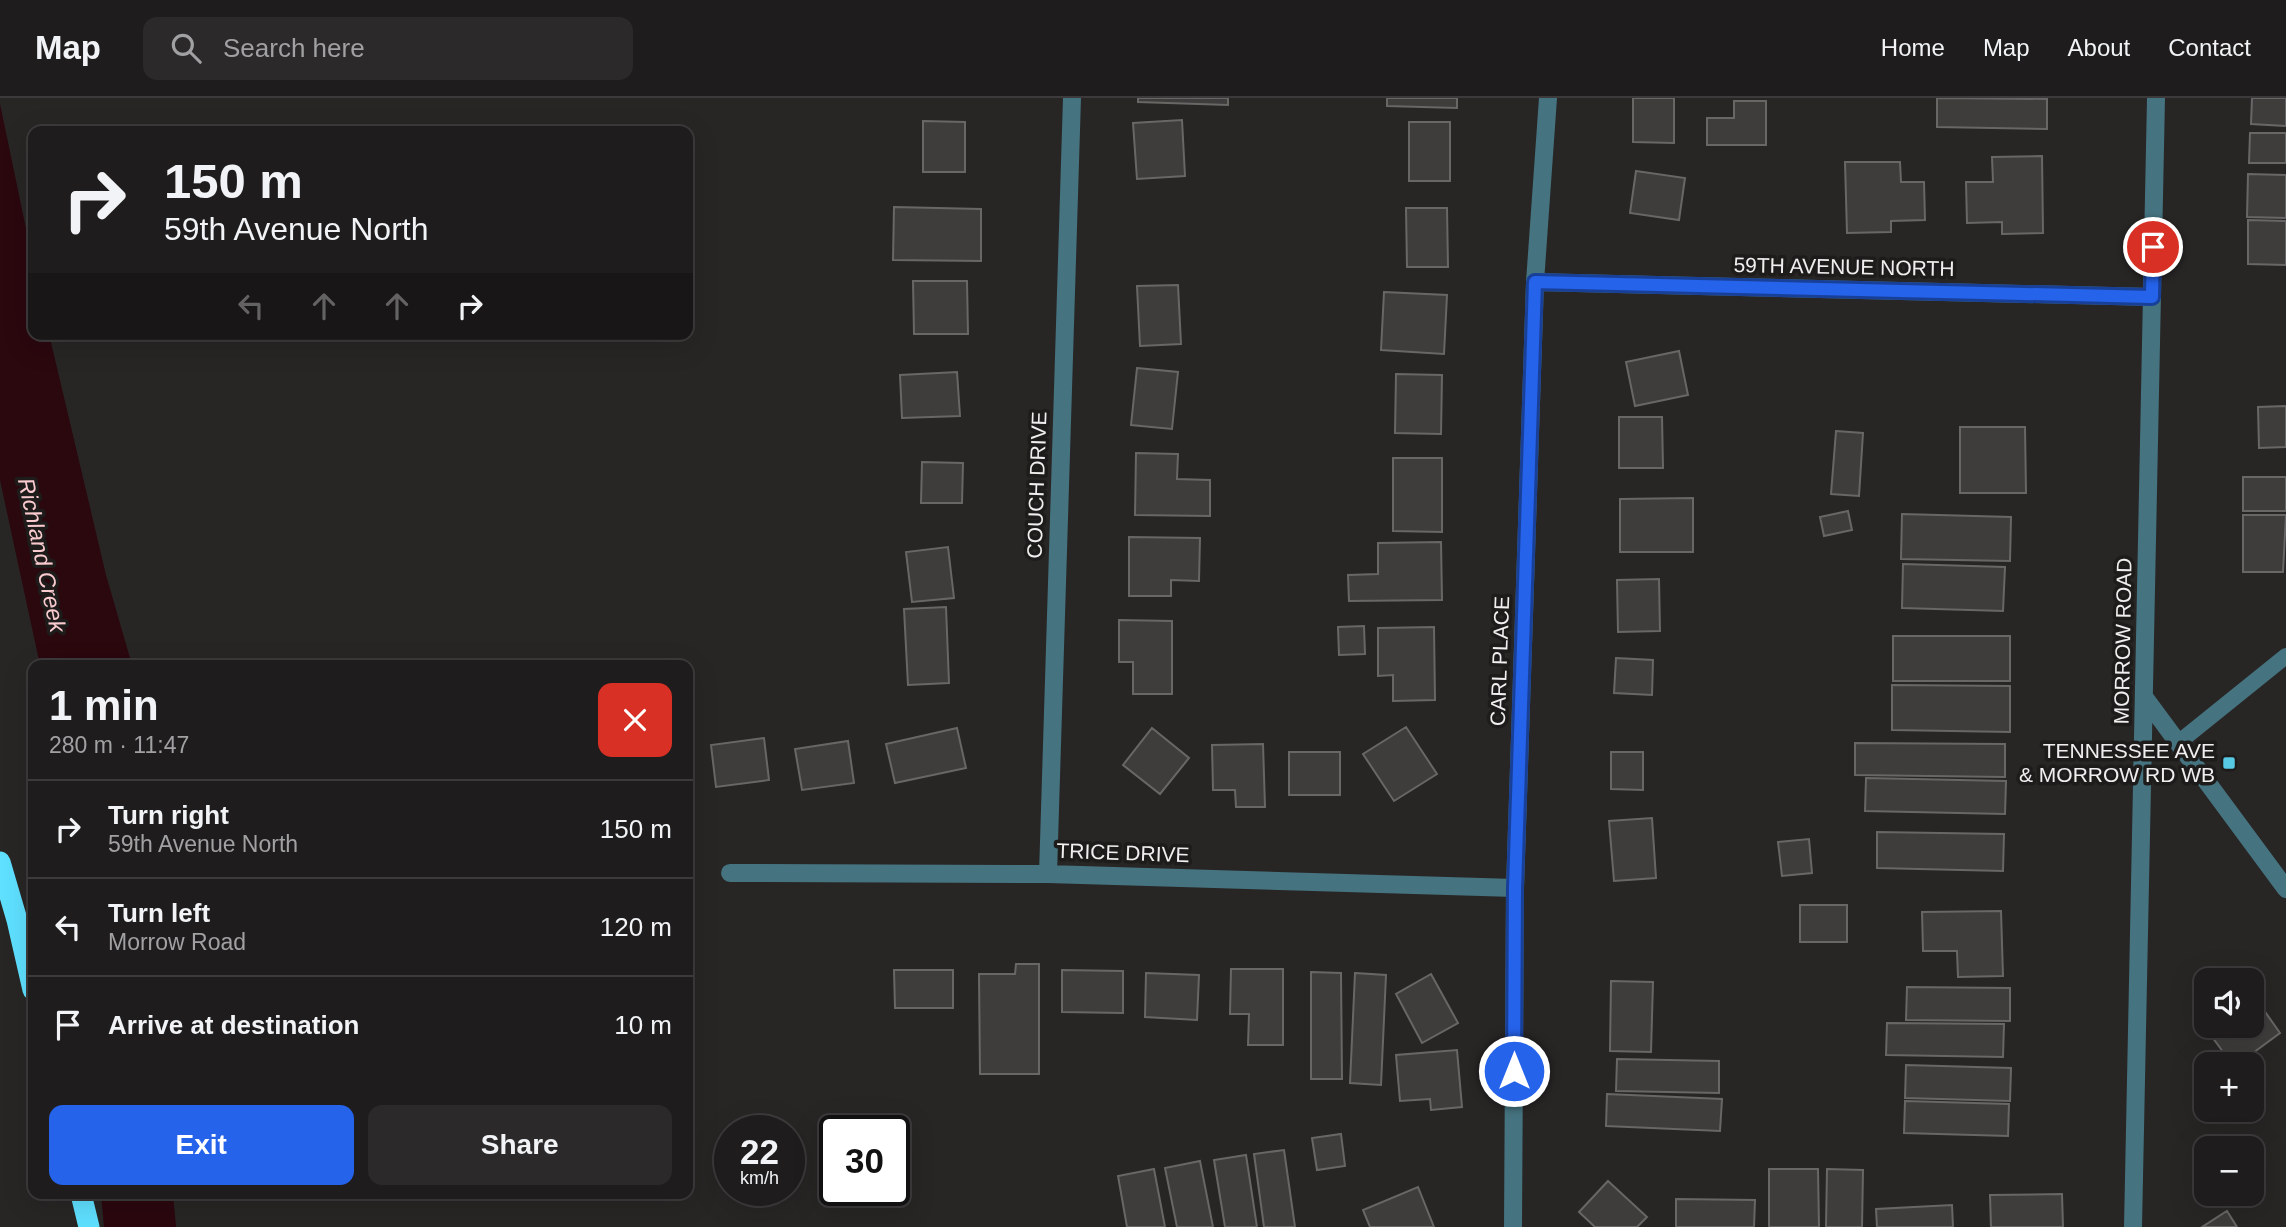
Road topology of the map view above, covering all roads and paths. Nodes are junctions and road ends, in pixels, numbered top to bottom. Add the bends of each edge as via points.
1 (1072, 98) edge
2 (1548, 98) edge
3 (2156, 98) edge
4 (1535, 282) junction
5 (2152, 297) junction
6 (2286, 656) edge
7 (2145, 698) junction
8 (2178, 743) junction
9 (0, 862) edge
10 (730, 873) dead end
11 (1048, 874) junction
12 (1515, 888) junction
13 (2286, 889) edge
14 (28, 968) edge
15 (82, 1199) edge
16 (89, 1227) edge
17 (1513, 1227) edge
18 (2133, 1227) edge

1 - 11 street, COUCH DRIVE
2 - 4 street, CARL PLACE
3 - 5 street, MORROW ROAD
4 - 5 street, 59TH AVENUE NORTH
4 - 12 street, CARL PLACE
5 - 7 street, MORROW ROAD
6 - 8 lane
7 - 8 street
7 - 18 street, MORROW ROAD
8 - 13 street
9 - 14 highway
10 - 11 street, TRICE DRIVE
11 - 12 street, TRICE DRIVE
12 - 17 street, CARL PLACE
15 - 16 highway

